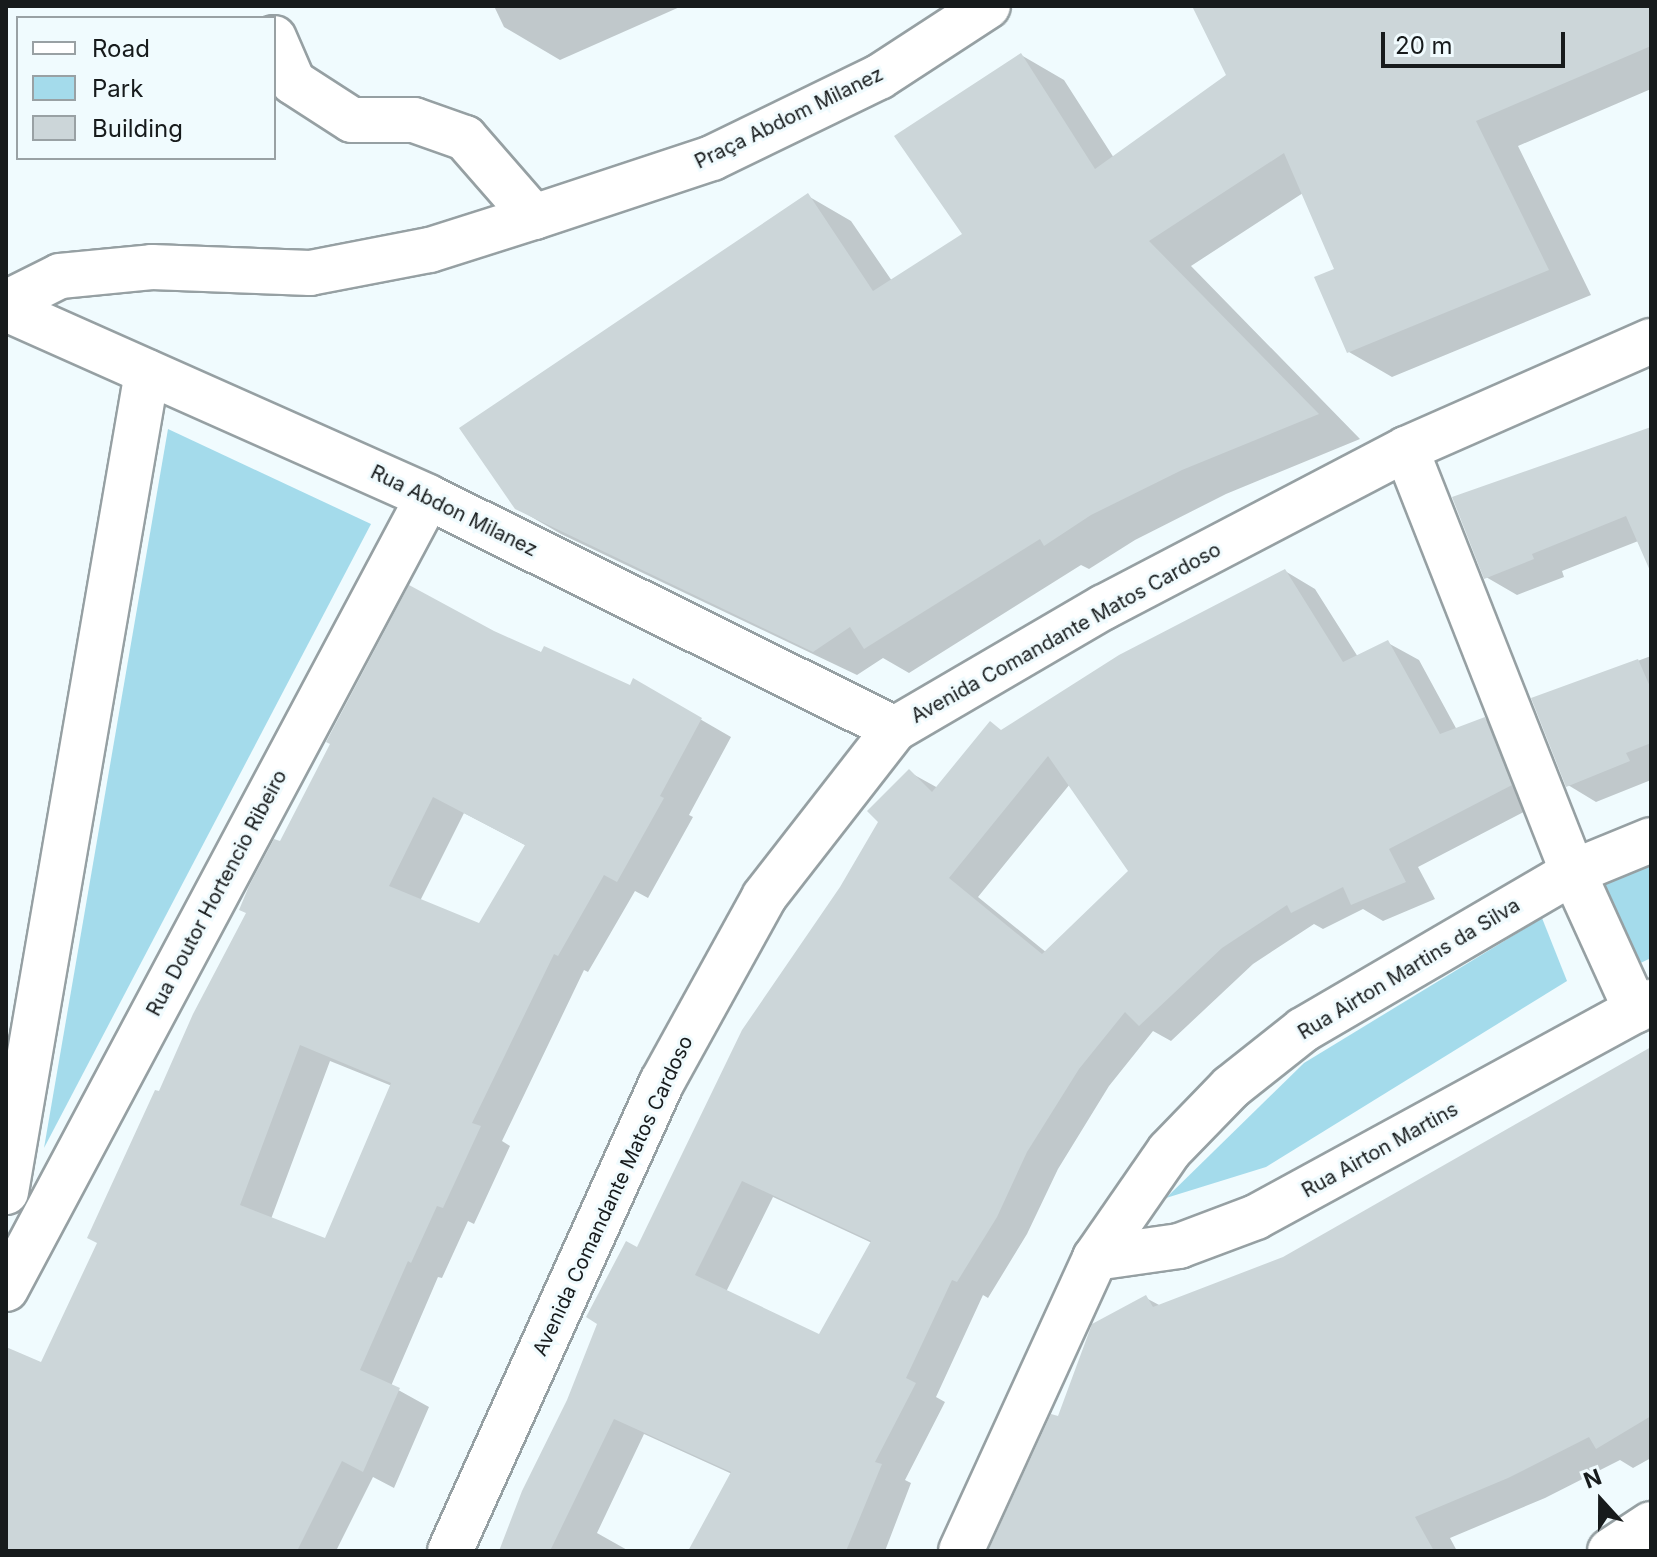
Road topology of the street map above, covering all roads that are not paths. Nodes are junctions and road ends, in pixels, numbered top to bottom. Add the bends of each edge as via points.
1 (988, 6) edge
2 (276, 43) edge
3 (534, 217) junction
4 (6, 306) edge
5 (1651, 341) edge
6 (147, 372) junction
7 (1406, 449) junction
8 (428, 497) junction
9 (895, 729) junction
10 (1651, 840) edge
11 (1573, 872) junction
12 (1644, 1006) edge
13 (6, 1192) edge
14 (1095, 1258) junction
15 (6, 1289) edge
16 (1651, 1524) edge
17 (450, 1551) edge
18 (961, 1551) edge
19 (1610, 1551) edge

1 - 3 street, Praça Abdom Milanez via 879,77 712,158
2 - 3 street via 293,82 352,120 414,120 465,138
3 - 4 street, Praça Abdom Milanez via 430,250 310,273 152,267 60,276
4 - 6 street, Rua Abdon Milanez
5 - 7 street, Avenida Comandante Matos Cardoso
6 - 8 street, Rua Abdon Milanez
6 - 13 street
7 - 9 street, Avenida Comandante Matos Cardoso via 1104,607
7 - 11 street
8 - 9 street, Rua Abdon Milanez
8 - 15 street, Rua Doutor Hortencio Ribeiro
9 - 17 street, Avenida Comandante Matos Cardoso via 764,897 662,1082
10 - 11 street, Rua Airton Martins da Silva
11 - 12 street
11 - 14 street, Rua Airton Martins da Silva via 1303,1030 1231,1087 1169,1151
12 - 14 street, Rua Airton Martins via 1256,1217 1179,1246
14 - 18 street, Rua Airton Martins da Silva
16 - 19 street

